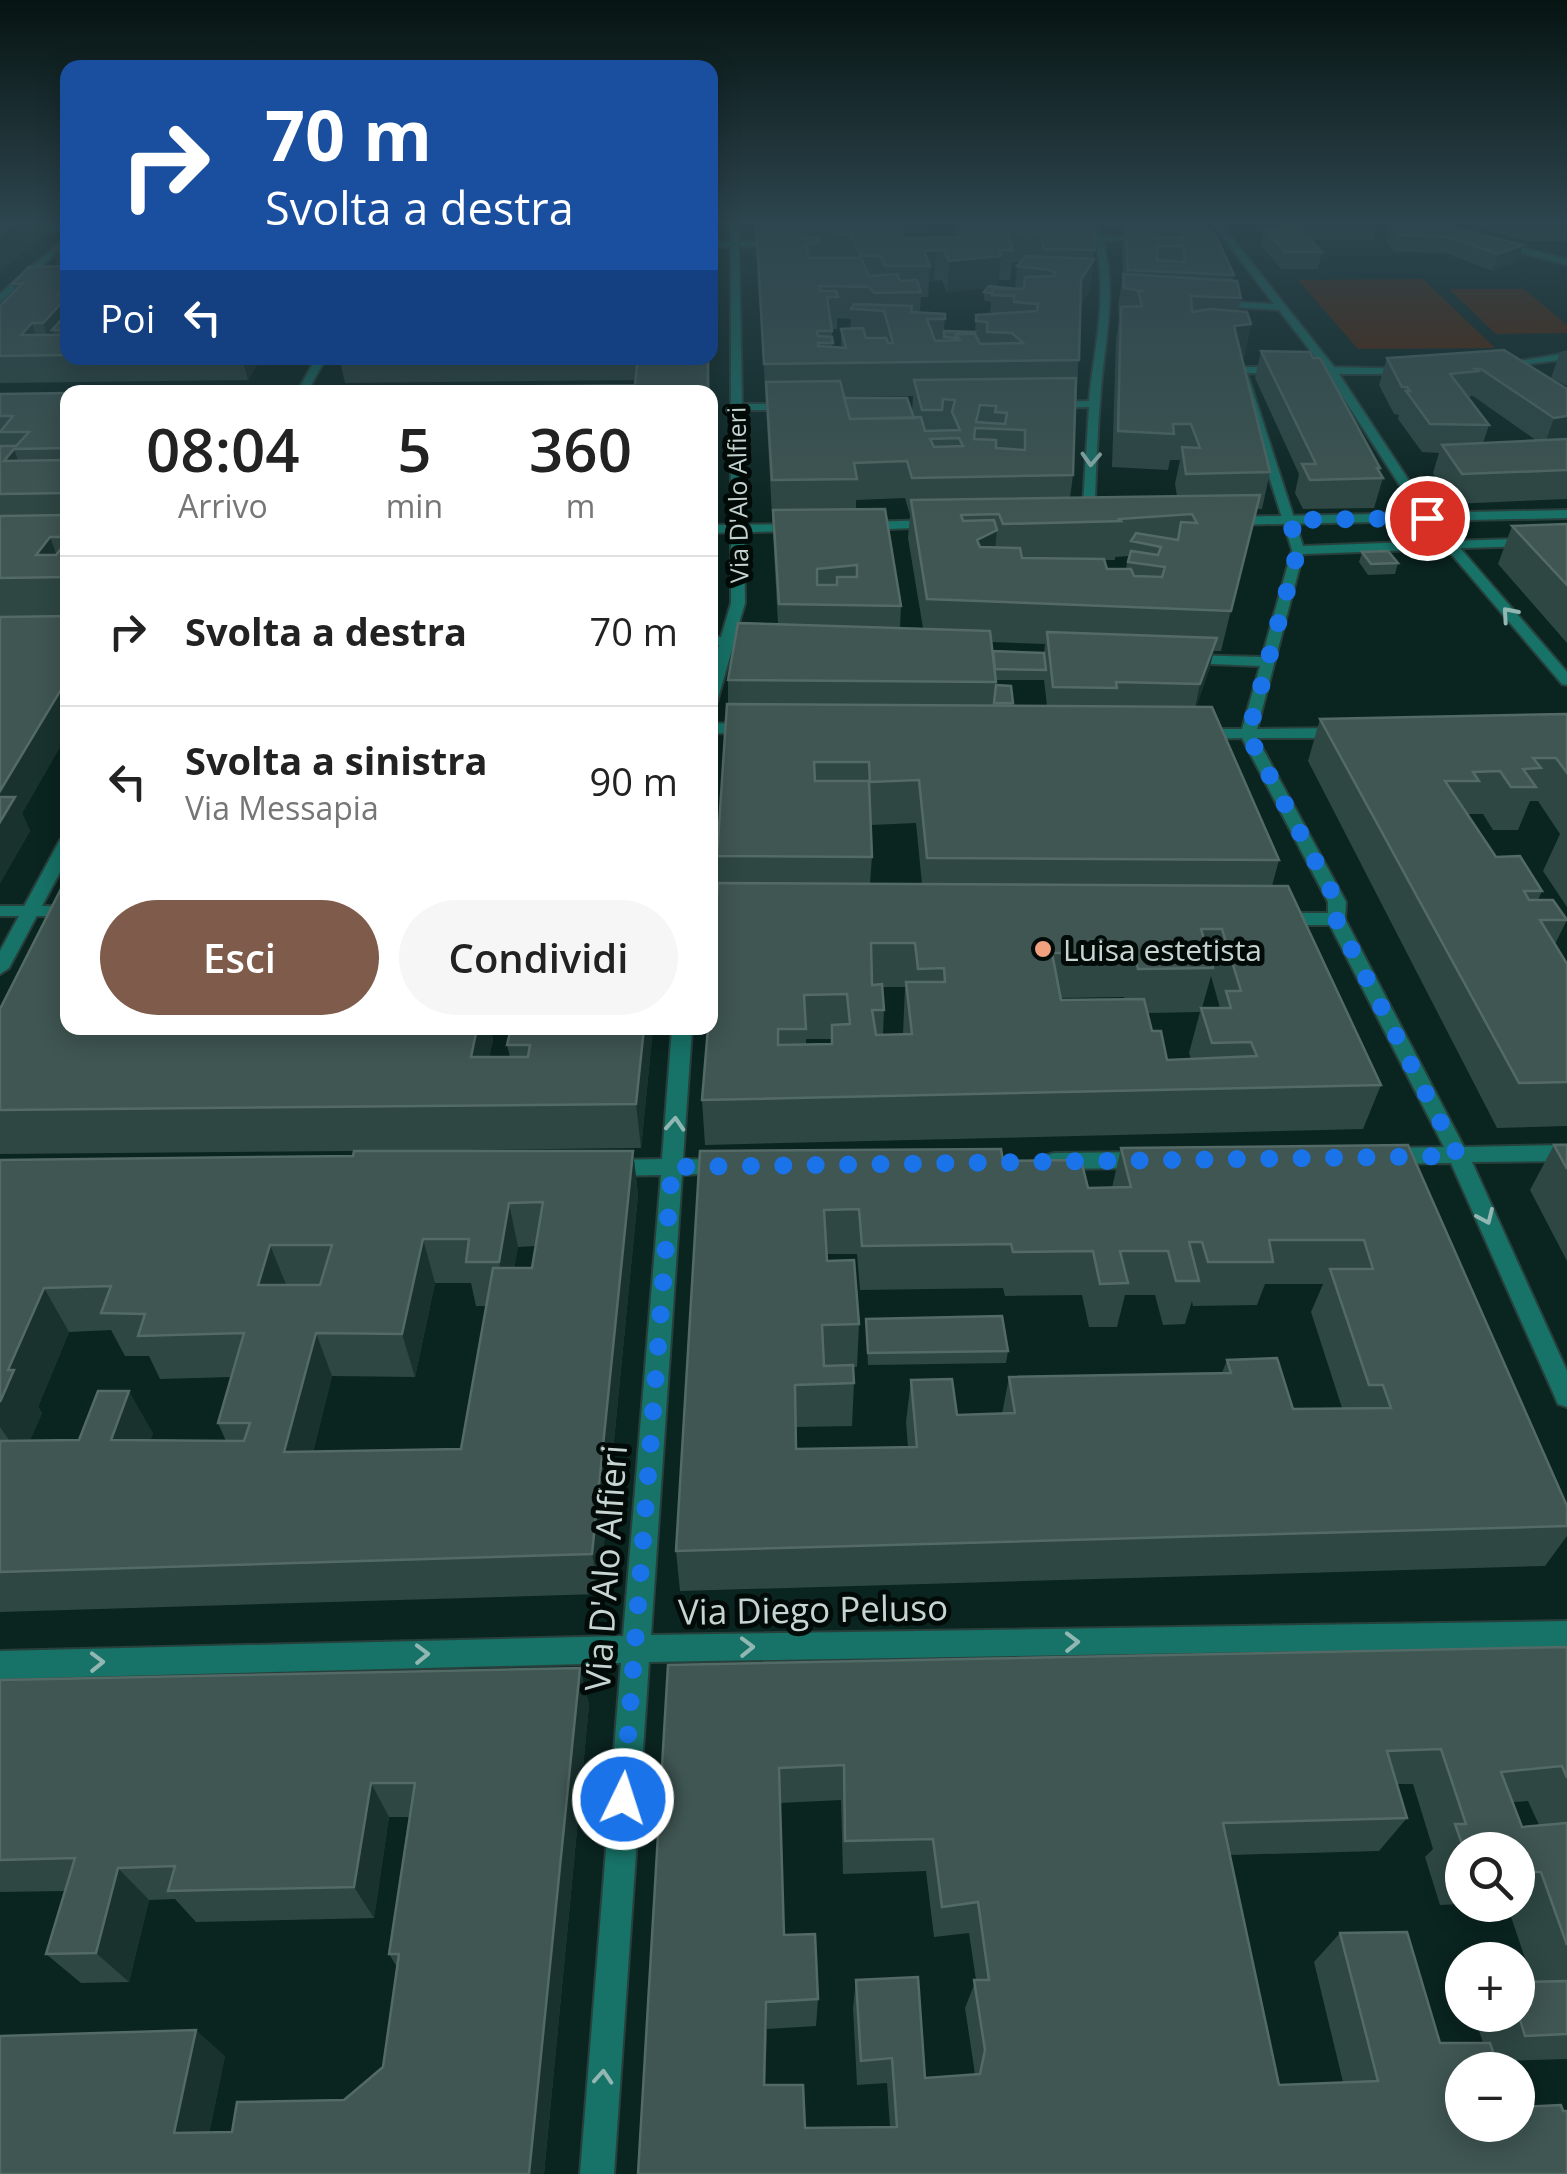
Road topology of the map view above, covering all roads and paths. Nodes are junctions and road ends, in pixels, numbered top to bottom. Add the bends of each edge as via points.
1 (734, 325) edge
2 (1102, 325) edge
3 (1293, 325) edge
4 (1567, 356) edge
5 (1480, 367) edge
6 (1421, 370) edge
7 (1333, 373) junction
8 (1094, 404) junction
9 (1034, 405) edge
10 (815, 406) edge
11 (735, 407) junction
12 (1567, 514) edge
13 (1427, 518) junction
14 (1290, 520) junction
15 (1108, 521) edge
16 (1206, 521) edge
17 (1069, 522) edge
18 (1088, 522) junction
19 (952, 524) edge
20 (854, 526) edge
21 (814, 527) edge
22 (718, 528) edge
23 (736, 528) junction
24 (1567, 541) edge
25 (1451, 546) junction
26 (1298, 550) junction
27 (718, 639) edge
28 (718, 641) edge
29 (783, 643) edge
30 (1172, 658) edge
31 (1269, 662) junction
32 (1567, 682) edge
33 (718, 728) edge
34 (770, 729) edge
35 (1348, 733) edge
36 (1188, 734) edge
37 (1248, 735) junction
38 (60, 855) edge
39 (0, 910) edge
40 (30, 911) junction
41 (60, 911) edge
42 (1258, 918) edge
43 (1336, 919) junction
44 (0, 968) edge
45 (681, 1035) edge
46 (1567, 1153) edge
47 (1458, 1156) junction
48 (1360, 1157) edge
49 (1163, 1160) edge
50 (1026, 1162) edge
51 (750, 1166) edge
52 (672, 1167) junction
53 (593, 1168) edge
54 (1567, 1397) edge
55 (1567, 1634) edge
56 (634, 1649) junction
57 (0, 1664) edge
58 (596, 2174) edge

1 - 11 street, Via D'Alo Alfieri
2 - 8 street
3 - 7 street
4 - 5 street
6 - 7 street
7 - 13 street
7 - 14 street via 1241,370
8 - 9 street
8 -> 18 street
10 - 11 street
11 - 23 street, Via D'Alo Alfieri
12 - 13 street
13 - 14 street
13 - 25 street
14 - 16 street
14 - 26 street
15 - 18 street
17 - 18 street
19 - 20 street
21 - 23 street
22 - 23 street
23 - 27 street, Via D'Alo Alfieri via 738,603
24 - 25 street
25 - 26 street
32 -> 25 street
26 - 31 street
28 - 29 street
30 - 31 street
31 - 37 street
33 - 34 street
35 - 37 street
36 - 37 street
37 - 43 street via 1337,902
38 - 40 street
39 - 40 street
40 - 41 street
40 - 44 street
42 - 43 street
43 - 47 street
52 -> 45 street, Via D'Alo Alfieri
46 - 47 street
47 - 48 street
47 -> 54 street
49 - 50 street
51 - 52 street
52 - 53 street
52 - 56 street, Via D'Alo Alfieri
56 -> 55 street, Via Diego Peluso
57 -> 56 street, Via Diego Peluso
58 -> 56 street, Via D'Alo Alfieri

